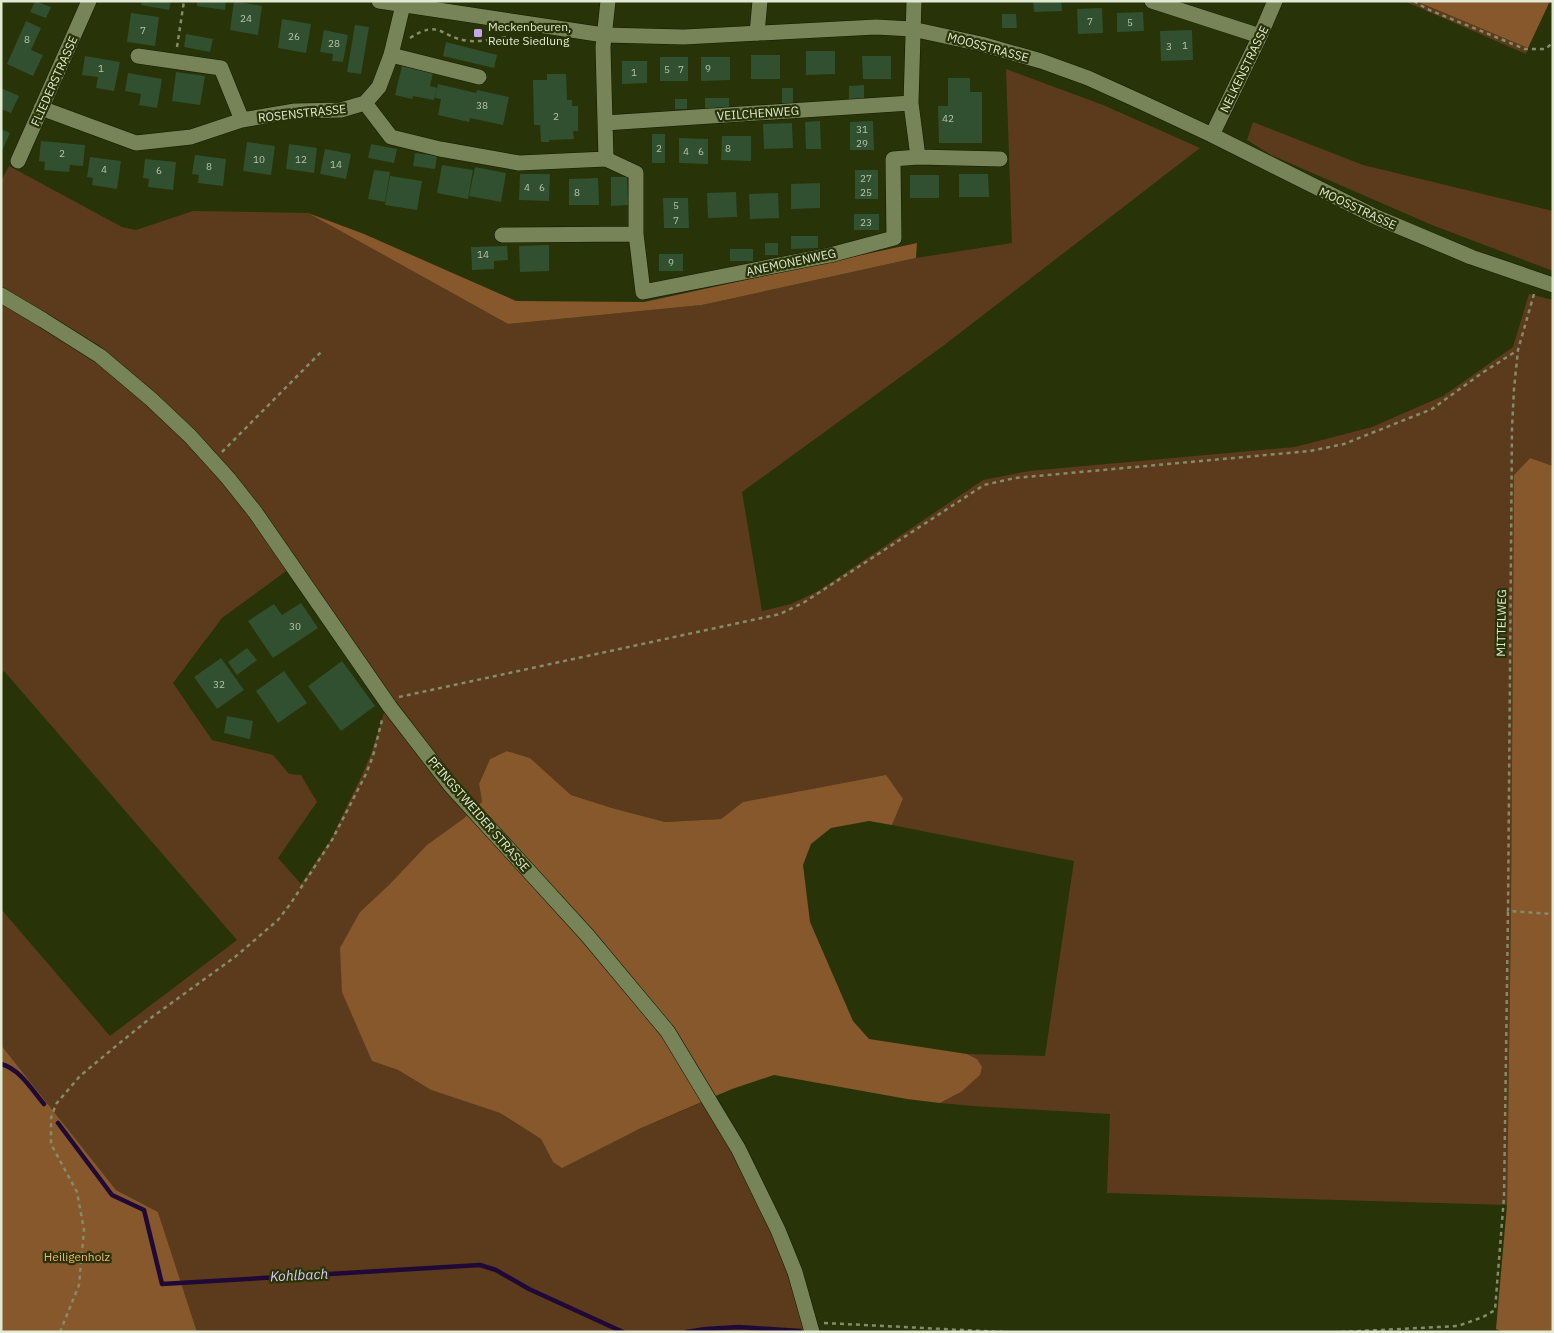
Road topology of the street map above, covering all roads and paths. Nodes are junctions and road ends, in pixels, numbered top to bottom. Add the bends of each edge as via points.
1 (89, 1) edge
2 (184, 1) edge
3 (379, 1) edge
4 (608, 1) edge
5 (760, 1) edge
6 (914, 1) edge
7 (1152, 1) edge
8 (1275, 1) edge
9 (1414, 1) edge
10 (403, 3) edge
11 (912, 29) junction
12 (757, 33) junction
13 (604, 34) junction
14 (1260, 36) junction
15 (1553, 43) edge
16 (391, 55) junction
17 (138, 56) dead end
18 (176, 61) junction
19 (479, 77) dead end
20 (365, 103) junction
21 (911, 103) junction
22 (41, 108) junction
23 (242, 120) junction
24 (605, 123) junction
25 (1212, 135) junction
26 (918, 157) junction
27 (606, 159) junction
28 (1000, 159) dead end
29 (18, 161) dead end
30 (636, 234) junction
31 (502, 235) dead end
32 (1553, 285) edge
33 (1535, 293) dead end
34 (1, 295) edge
35 (1518, 350) junction
36 (322, 351) dead end
37 (226, 449) dead end
38 (388, 703) junction
39 (1508, 910) junction
40 (1553, 914) edge
41 (811, 1327) edge
42 (60, 1332) edge
43 (1003, 1332) edge
44 (1341, 1332) edge

1 - 22 street, FLIEDERSTRASSE
2 - 18 path
3 - 10 street, MOOSSTRASSE
4 - 13 street
5 - 12 street
6 - 11 street
7 - 14 street
8 - 14 street, NELKENSTRASSE
9 - 15 path via 1525,49 1545,49
10 - 13 street, MOOSSTRASSE
10 - 16 street
11 - 12 street, MOOSSTRASSE via 837,28
11 - 21 street
11 - 25 street, MOOSSTRASSE via 1040,61 1088,78
12 - 13 street, MOOSSTRASSE via 684,36
13 - 24 street
14 - 25 street, NELKENSTRASSE
16 - 19 street
16 - 20 street via 379,87
17 - 18 street, ROSENSTRASSE
18 - 23 street, ROSENSTRASSE via 221,68
20 - 23 street, ROSENSTRASSE via 341,110 295,111
20 - 27 street, ANEMONENWEG via 391,137 519,163
21 - 24 street, VEILCHENWEG
21 - 26 street
22 - 23 street, ROSENSTRASSE via 136,143 191,137
22 - 29 street, FLIEDERSTRASSE
24 - 27 street
25 - 32 street, MOOSSTRASSE via 1376,217 1471,257
26 - 28 street, ANEMONENWEG
26 - 30 street, ANEMONENWEG via 894,159 894,238 830,255 643,292
27 - 30 street, ANEMONENWEG via 636,173
30 - 31 street
33 - 35 path, MITTELWEG
34 - 38 street, PFINGSTWEIDER STRASSE via 100,356 190,436 255,512
35 - 38 path via 1432,409 1344,444 1310,451 1015,478 984,485 804,603 780,614
35 - 39 path, MITTELWEG via 1512,428
36 - 37 path
38 - 41 street, PFINGSTWEIDER STRASSE via 451,786 587,935 668,1032 738,1148 762,1196 795,1272
38 - 42 path via 366,774 332,840 278,920 235,957 135,1030 80,1076 56,1104 51,1118 51,1144 77,1192 84,1230 79,1285
39 - 40 path
39 - 44 path, MITTELWEG via 1504,1197 1495,1310 1458,1326
41 - 43 path

